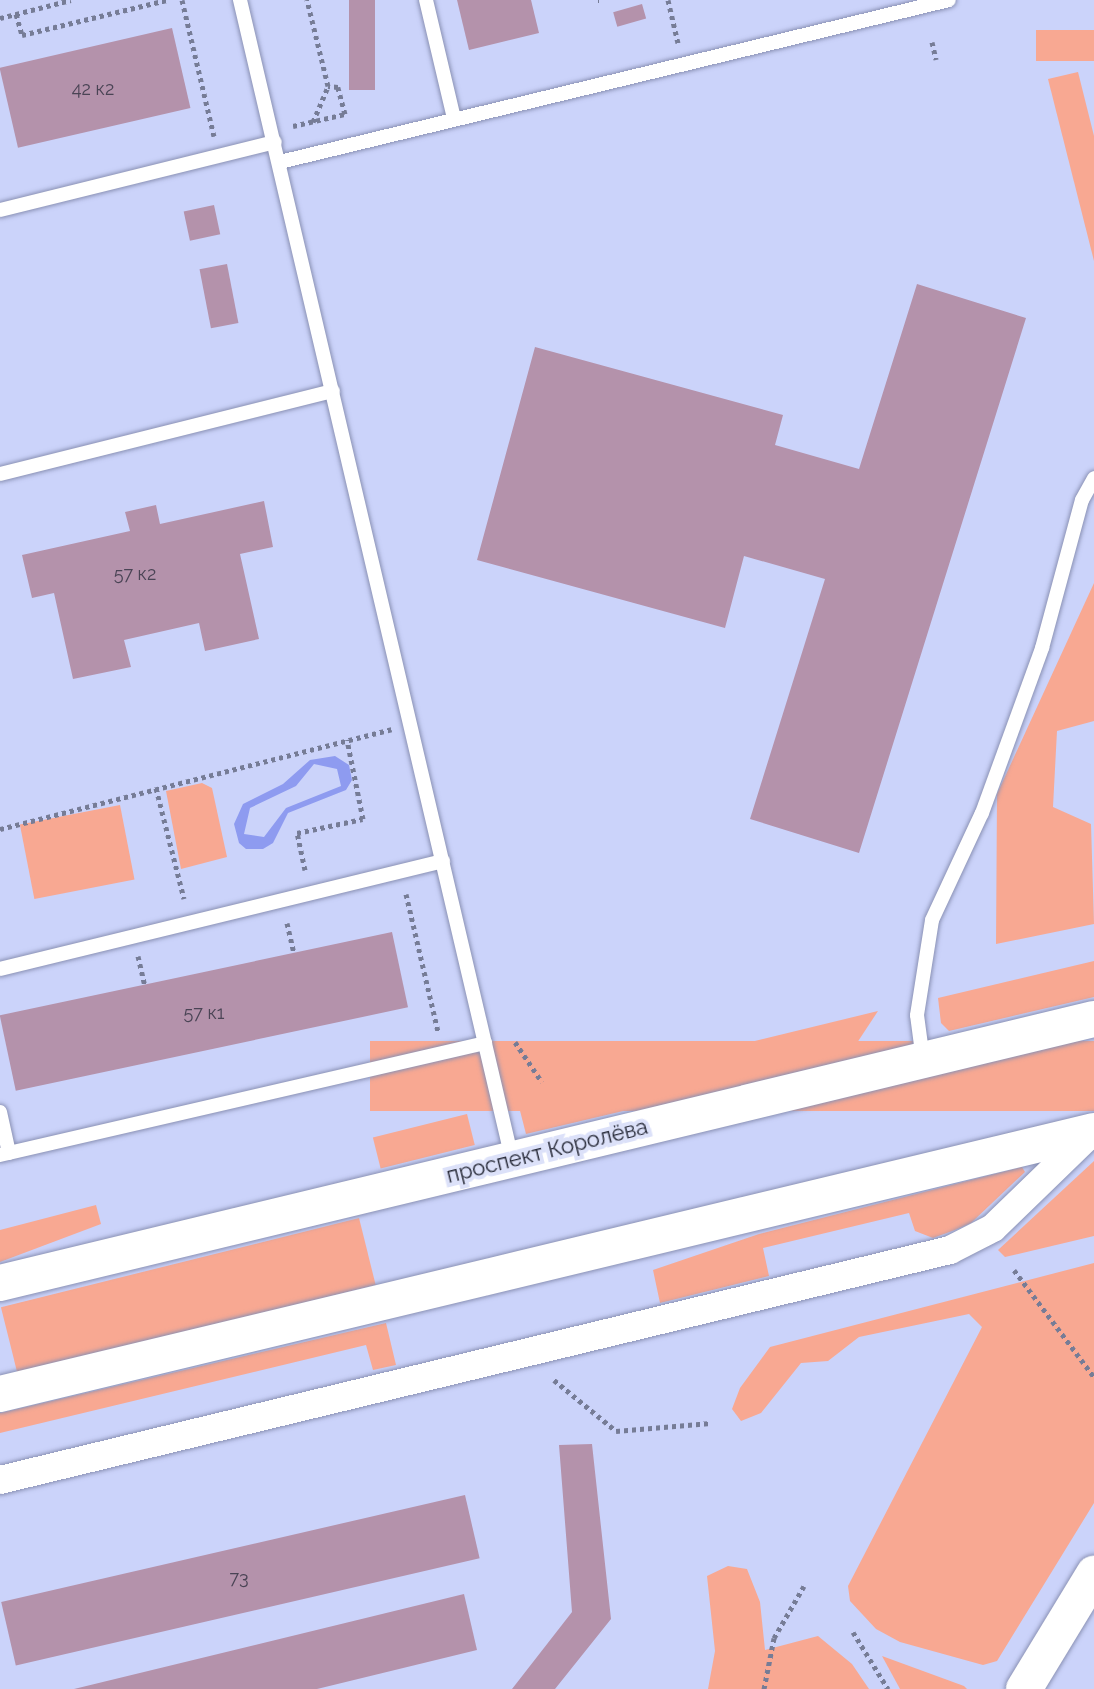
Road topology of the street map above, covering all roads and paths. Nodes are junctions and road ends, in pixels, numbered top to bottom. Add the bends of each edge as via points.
1 (71, 0) edge
2 (167, 0) edge
3 (182, 0) edge
4 (240, 0) edge
5 (307, 0) edge
6 (426, 0) edge
7 (668, 0) edge
8 (949, 0) edge
9 (64, 1) edge
10 (924, 3) edge
11 (16, 14) junction
12 (0, 18) edge
13 (673, 22) dead end
14 (932, 42) dead end
15 (936, 60) dead end
16 (328, 86) junction
17 (454, 118) junction
18 (313, 122) junction
19 (292, 126) dead end
20 (275, 142) junction
21 (219, 156) junction
22 (280, 162) junction
23 (0, 210) edge
24 (333, 391) junction
25 (0, 474) edge
26 (1094, 478) edge
27 (370, 734) dead end
28 (347, 740) junction
29 (156, 788) junction
30 (0, 829) edge
31 (443, 861) junction
32 (305, 870) dead end
33 (401, 871) junction
34 (184, 899) dead end
35 (282, 899) junction
36 (294, 953) dead end
37 (140, 966) dead end
38 (0, 969) edge
39 (145, 986) dead end
40 (1094, 1019) edge
41 (515, 1042) dead end
42 (485, 1043) junction
43 (443, 1053) junction
44 (923, 1060) junction
45 (542, 1082) dead end
46 (0, 1112) edge
47 (1093, 1131) edge
48 (4, 1154) edge
49 (512, 1159) junction
50 (1014, 1270) dead end
51 (0, 1283) edge
52 (1094, 1377) edge
53 (554, 1380) dead end
54 (0, 1394) edge
55 (711, 1423) dead end
56 (0, 1480) edge
57 (1094, 1574) edge
58 (804, 1586) dead end
59 (853, 1632) dead end
60 (887, 1688) edge
61 (764, 1689) edge
62 (1024, 1689) edge

1 - 9 path
2 - 11 path via 22,35
3 - 21 path
4 - 20 lane
5 - 16 path
6 - 17 lane
7 - 13 path
8 - 10 lane
9 - 11 path
10 - 17 lane
11 - 12 path
14 - 15 path
16 - 18 path
16 - 18 path via 338,87 345,114
17 - 22 lane
18 - 19 path
20 - 21 lane
20 - 22 lane
21 - 23 lane
22 - 24 lane
24 - 25 lane
24 - 31 lane
26 - 44 lane via 1082,500 1042,648 982,813 932,920 917,1015
27 - 28 path
28 - 29 path
28 - 32 path via 363,819 297,833
29 - 30 path
29 - 34 path
31 - 33 lane
31 - 42 lane
33 - 35 lane
33 - 43 path
35 - 36 path
35 - 38 lane
37 - 39 path
40 - 44 street, проспект Королёва
41 - 45 path
42 - 43 lane
42 - 49 lane
43 - 48 lane
44 - 49 street, проспект Королёва
46 - 48 lane
47 - 54 street
47 - 56 street via 993,1228 950,1250
49 - 51 street, проспект Королёва
50 - 52 path
53 - 55 path via 616,1431
57 - 62 street via 1079,1610
58 - 61 path via 774,1638
59 - 60 path

